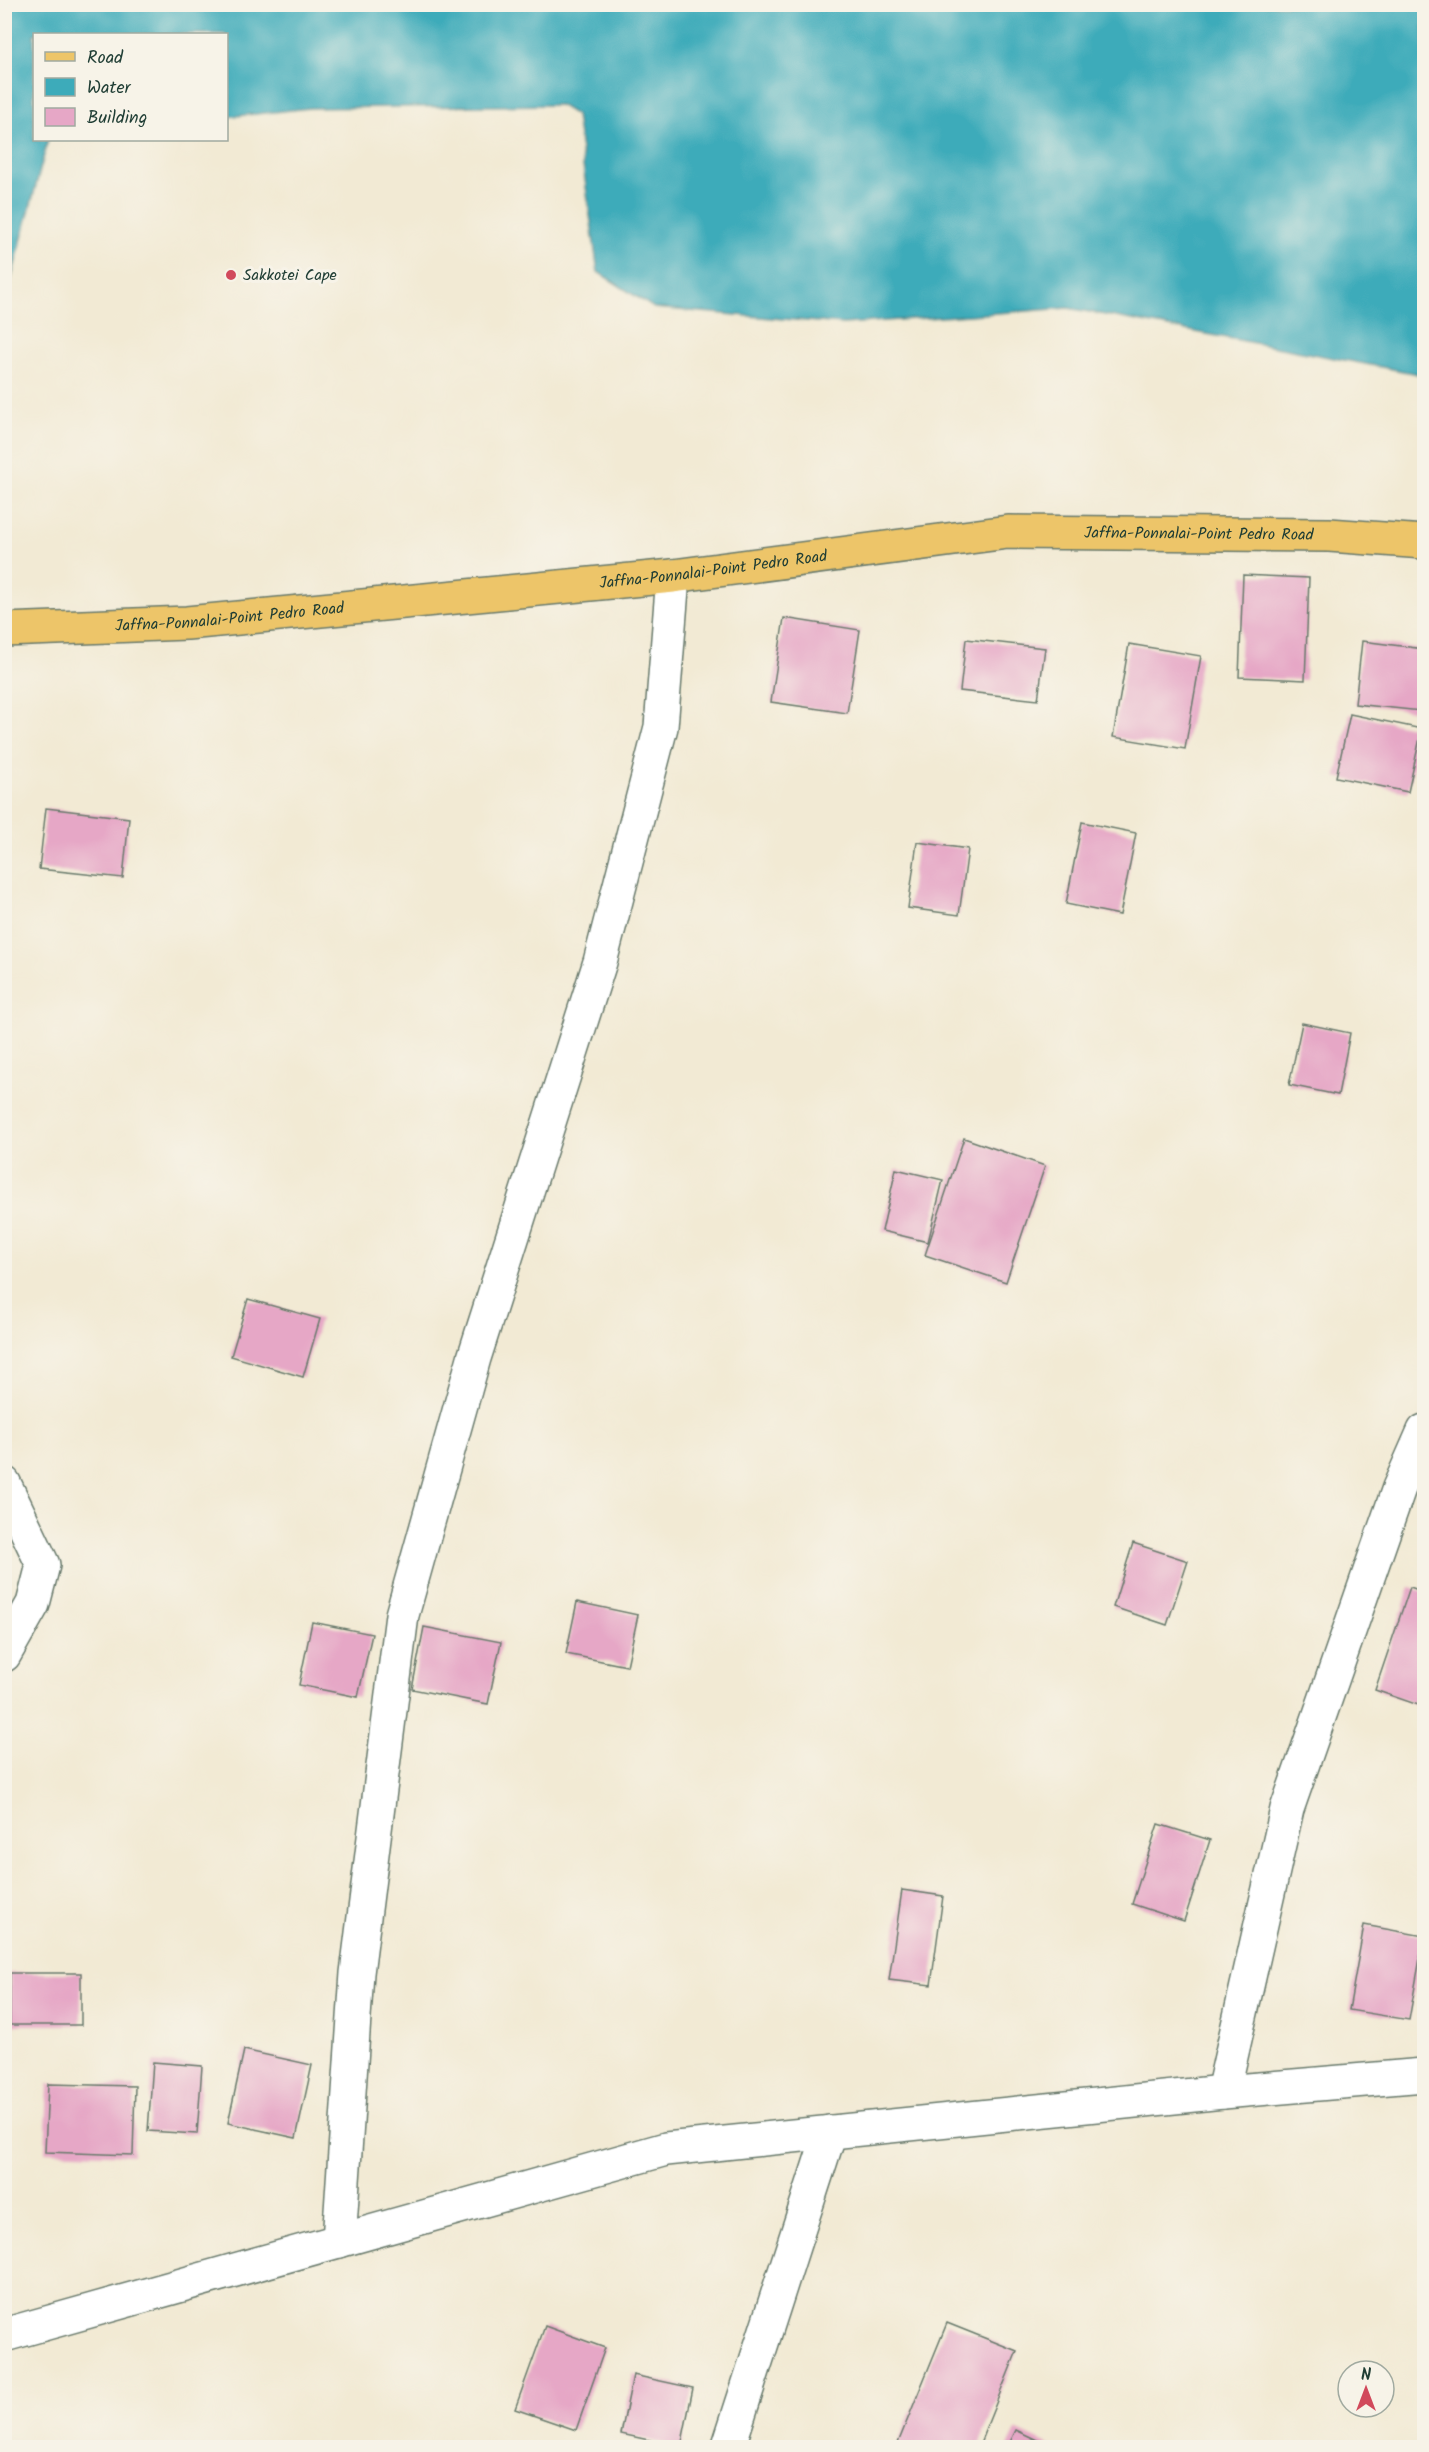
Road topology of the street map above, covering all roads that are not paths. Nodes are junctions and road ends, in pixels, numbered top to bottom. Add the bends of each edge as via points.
1 (1425, 542) edge
2 (673, 576) junction
3 (4, 630) edge
4 (1425, 1431) edge
5 (4, 1483) edge
6 (4, 1655) edge
7 (1425, 2075) edge
8 (1223, 2092) junction
9 (830, 2132) junction
10 (339, 2241) junction
11 (4, 2335) edge
12 (728, 2448) edge

1 - 2 main road, Jaffna-Ponnalai-Point Pedro Road via 1329,535 1008,532
2 - 3 main road, Jaffna-Ponnalai-Point Pedro Road via 187,623
2 - 10 street via 661,727 600,962 474,1358 402,1615 357,1973
4 - 8 street via 1399,1488 1287,1809
5 - 6 street via 43,1565 33,1604
7 - 8 street
8 - 9 street
9 - 10 street via 666,2149
9 - 12 street
10 - 11 street

